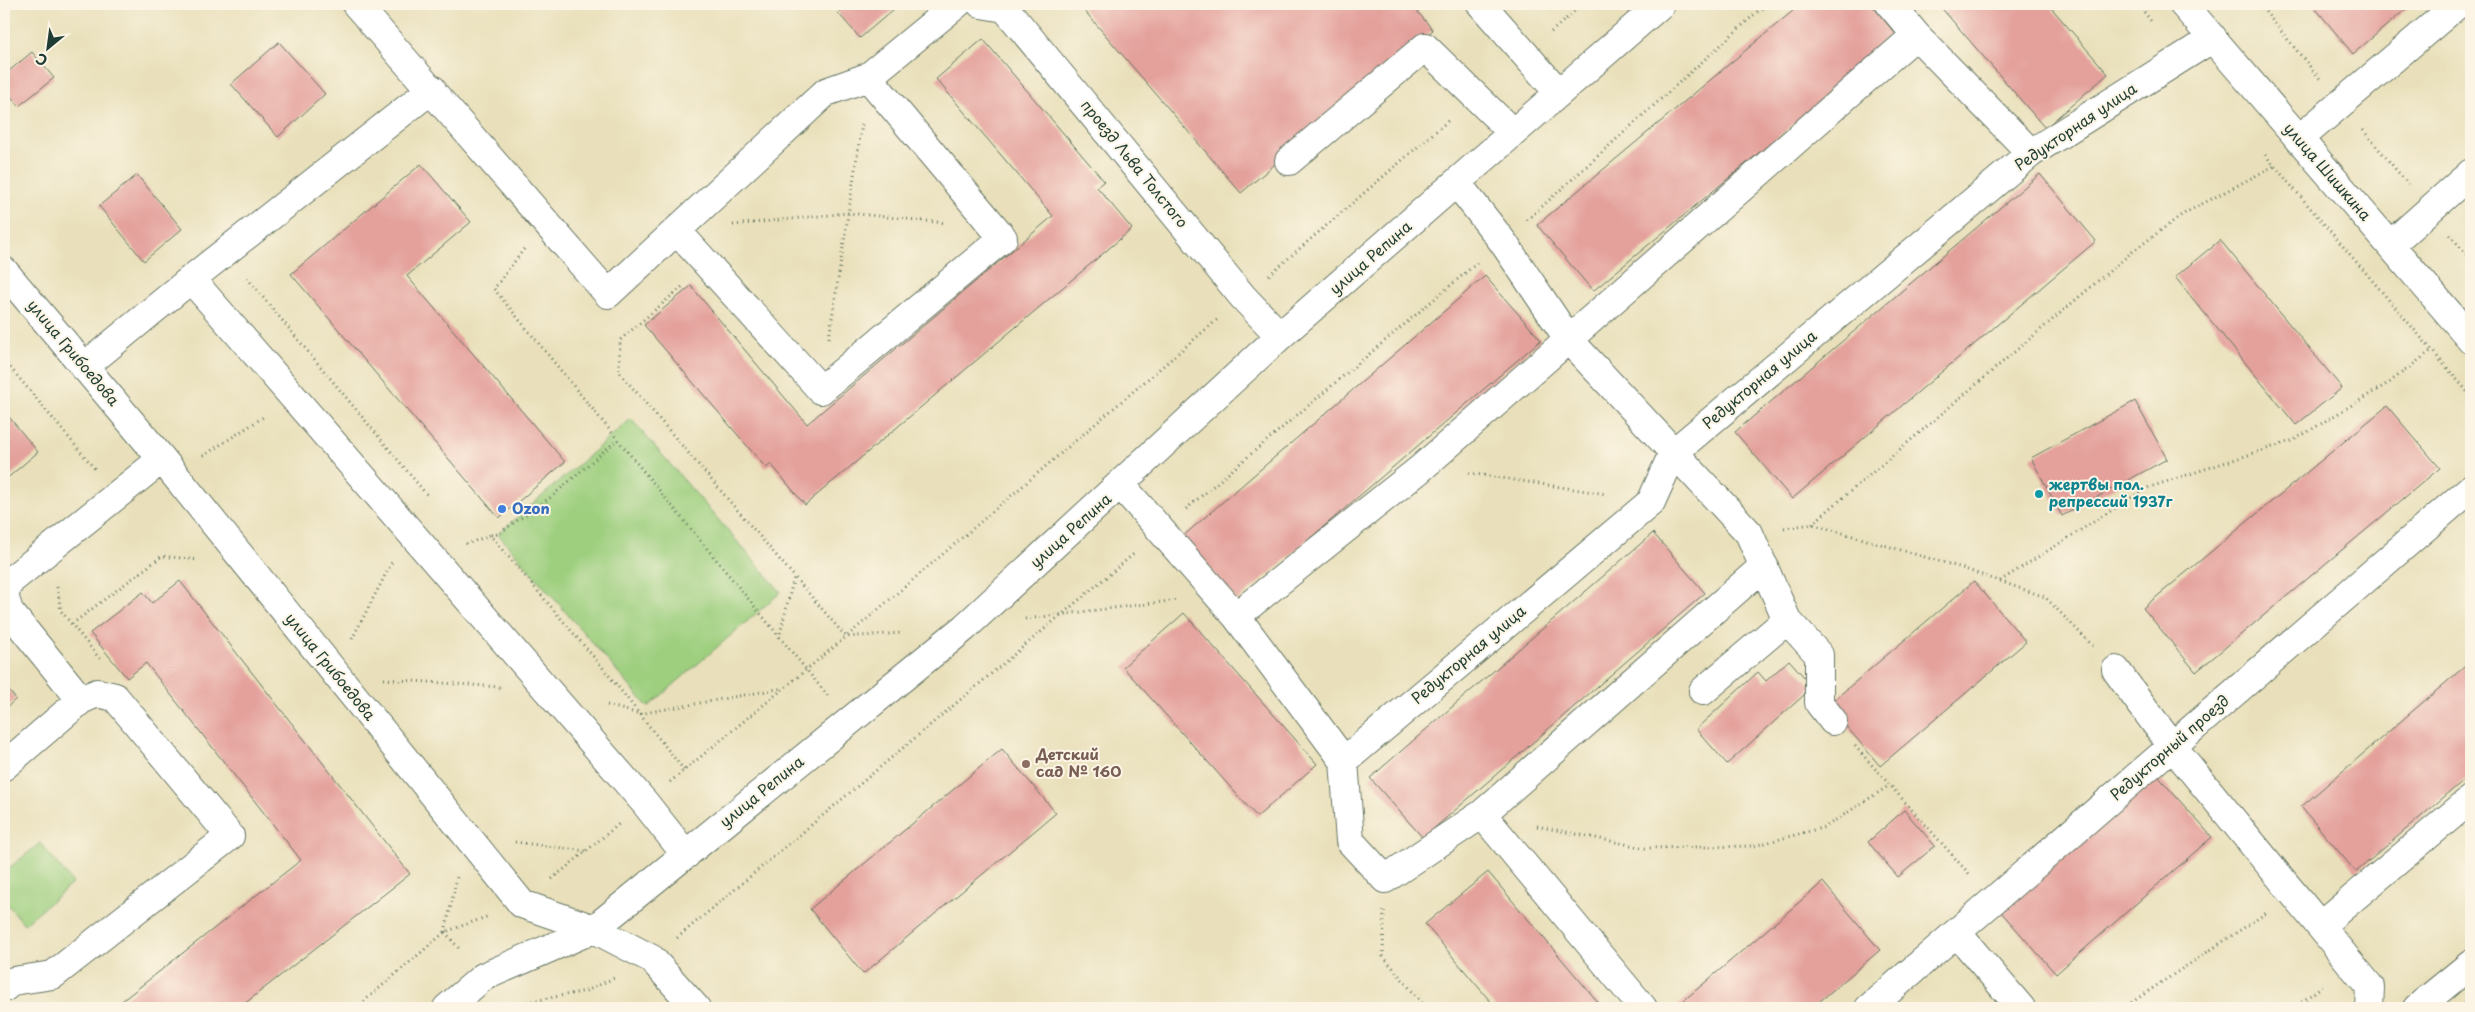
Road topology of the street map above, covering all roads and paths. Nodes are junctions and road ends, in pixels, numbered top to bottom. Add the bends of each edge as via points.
1 (356, 4) edge
2 (957, 4) edge
3 (981, 4) edge
4 (1481, 4) edge
5 (1583, 4) edge
6 (1661, 4) edge
7 (1890, 4) edge
8 (2183, 4) edge
9 (2259, 4) edge
10 (2458, 4) edge
11 (1916, 35) junction
12 (2213, 38) junction
13 (1525, 56) junction
14 (868, 77) junction
15 (432, 89) junction
16 (1558, 93) junction
17 (1476, 96) junction
18 (2341, 103) junction
19 (863, 121) dead end
20 (1513, 133) junction
21 (2299, 139) junction
22 (2031, 153) junction
23 (1289, 161) dead end
24 (2274, 166) dead end
25 (2471, 173) edge
26 (1457, 183) junction
27 (2428, 208) junction
28 (848, 213) junction
29 (994, 227) junction
30 (677, 231) junction
31 (526, 244) dead end
32 (2390, 245) junction
33 (2471, 260) edge
34 (708, 264) junction
35 (4, 271) edge
36 (241, 271) dead end
37 (191, 279) junction
38 (1243, 297) junction
39 (1280, 336) junction
40 (2471, 339) edge
41 (1569, 340) junction
42 (2432, 350) dead end
43 (4, 360) edge
44 (84, 367) junction
45 (820, 390) junction
46 (293, 397) junction
47 (617, 440) junction
48 (1674, 453) junction
49 (162, 459) junction
50 (1419, 470) junction
51 (1121, 485) junction
52 (2471, 488) edge
53 (425, 493) junction
54 (116, 495) junction
55 (431, 500) dead end
56 (1651, 502) junction
57 (1812, 524) junction
58 (408, 530) junction
59 (1749, 533) junction
60 (490, 535) junction
61 (64, 537) junction
62 (461, 537) dead end
63 (206, 561) dead end
64 (1764, 566) junction
65 (794, 576) junction
66 (1999, 581) junction
67 (4, 595) edge
68 (1228, 607) junction
69 (1019, 620) dead end
70 (1787, 620) junction
71 (72, 624) junction
72 (905, 633) dead end
73 (846, 637) junction
74 (779, 638) junction
75 (349, 646) dead end
76 (101, 660) dead end
77 (806, 670) junction
78 (2116, 670) joint
79 (785, 688) junction
80 (1703, 691) dead end
81 (81, 700) junction
82 (639, 714) junction
83 (1833, 721) joint
84 (850, 722) junction
85 (2172, 746) junction
86 (1344, 761) junction
87 (4, 766) edge
88 (684, 770) junction
89 (1890, 785) junction
90 (2471, 799) edge
91 (645, 803) junction
92 (1482, 814) junction
93 (509, 841) dead end
94 (586, 851) junction
95 (686, 855) junction
96 (458, 874) dead end
97 (1385, 879) junction
98 (2294, 894) junction
99 (1994, 901) junction
100 (522, 904) junction
101 (2320, 926) junction
102 (594, 929) junction
103 (445, 932) junction
104 (1957, 933) junction
105 (2471, 964) edge
106 (4, 988) edge
107 (356, 1008) edge
108 (447, 1008) edge
109 (696, 1008) edge
110 (1426, 1008) edge
111 (1642, 1008) edge
112 (1869, 1008) edge
113 (2021, 1008) edge
114 (2123, 1008) edge
115 (2369, 1008) edge
116 (2418, 1008) edge

1 - 15 street
2 - 14 street
3 - 38 street, проезд Льва Толстого via 1005,8
4 - 13 street
5 - 13 path
6 - 16 street, улица Репина
7 - 11 street
8 - 12 street, улица Шишкина
9 - 18 path
10 - 18 street
11 - 22 street
11 - 41 street
12 - 21 street, улица Шишкина
12 - 22 street, Редукторная улица
13 - 16 street
14 - 29 street
14 - 30 street via 826,92
15 - 30 street via 608,294
15 - 37 street
16 - 20 street, улица Репина
17 - 20 street
17 - 23 street via 1425,46
17 - 38 path
18 - 21 street
18 - 27 path
19 - 28 path
20 - 26 street, улица Репина
21 - 32 street, улица Шишкина
22 - 48 street, Редукторная улица
24 - 57 path via 2183,214 2132,252
25 - 27 street
26 - 39 street, улица Репина
26 - 41 street via 1503,242
27 - 32 street
27 - 33 path
28 - 29 path
28 - 30 path
28 - 45 path
29 - 45 street via 1003,238
30 - 34 street
31 - 47 path via 494,289
32 - 40 street, улица Шишкина
34 - 45 street
34 - 65 path via 620,340 619,372
35 - 44 street, улица Грибоедова
36 - 53 path
37 - 44 street
37 - 46 street
38 - 39 street, проезд Льва Толстого
38 - 73 path
39 - 51 street, улица Репина
41 - 48 street
41 - 50 street
42 - 66 path via 2390,382 2294,440 2147,488
43 - 54 path
44 - 49 street, улица Грибоедова
46 - 49 path via 230,441 194,461
46 - 58 street
47 - 60 path via 551,497 498,534
47 - 74 path
48 - 56 street, Редукторная улица
48 - 59 street
49 - 54 street
49 - 100 street, улица Грибоедова
50 - 56 path via 1479,473
50 - 68 street
51 - 68 street
51 - 84 street, улица Репина via 964,628
52 - 85 street, Редукторный проезд
53 - 55 path
53 - 58 path
54 - 61 street
56 - 86 street, Редукторная улица
57 - 59 path
57 - 66 path
58 - 75 path
58 - 91 street
59 - 64 street
60 - 62 path via 467,544
60 - 82 path
61 - 67 street via 10,581
61 - 71 path via 54,573 61,611
63 - 71 path via 162,556
64 - 70 street
64 - 92 street
65 - 73 path
65 - 74 path
66 - 78 path via 2045,597
67 - 81 street via 9,611
68 - 69 path via 1148,603
68 - 86 street
70 - 80 street
70 - 83 street via 1819,655 1820,702
71 - 76 path
72 - 73 path
73 - 77 path
74 - 77 path
77 - 79 path
77 - 84 path
78 - 85 street
79 - 82 path
79 - 88 path
81 - 87 street
81 - 106 street via 97,693 115,697 230,836 53,975 13,980
82 - 88 path
83 - 89 path
84 - 95 street, улица Репина
85 - 98 street
85 - 99 street, Редукторный проезд
86 - 97 street via 1350,841
88 - 91 path
89 - 92 path via 1825,827 1754,846 1645,848
89 - 99 path
90 - 101 street
91 - 94 path
91 - 95 street
92 - 97 street
92 - 111 street
93 - 94 path
94 - 100 path
95 - 102 street, улица Репина
96 - 103 path
97 - 110 path via 1384,956
98 - 101 street
98 - 114 path
99 - 104 street, Редукторный проезд
100 - 102 street
100 - 103 path
101 - 115 street via 2370,987
102 - 108 street, улица Репина via 484,977
102 - 109 street via 652,959
103 - 107 path
104 - 112 street, Редукторный проезд
104 - 113 street
105 - 116 street

